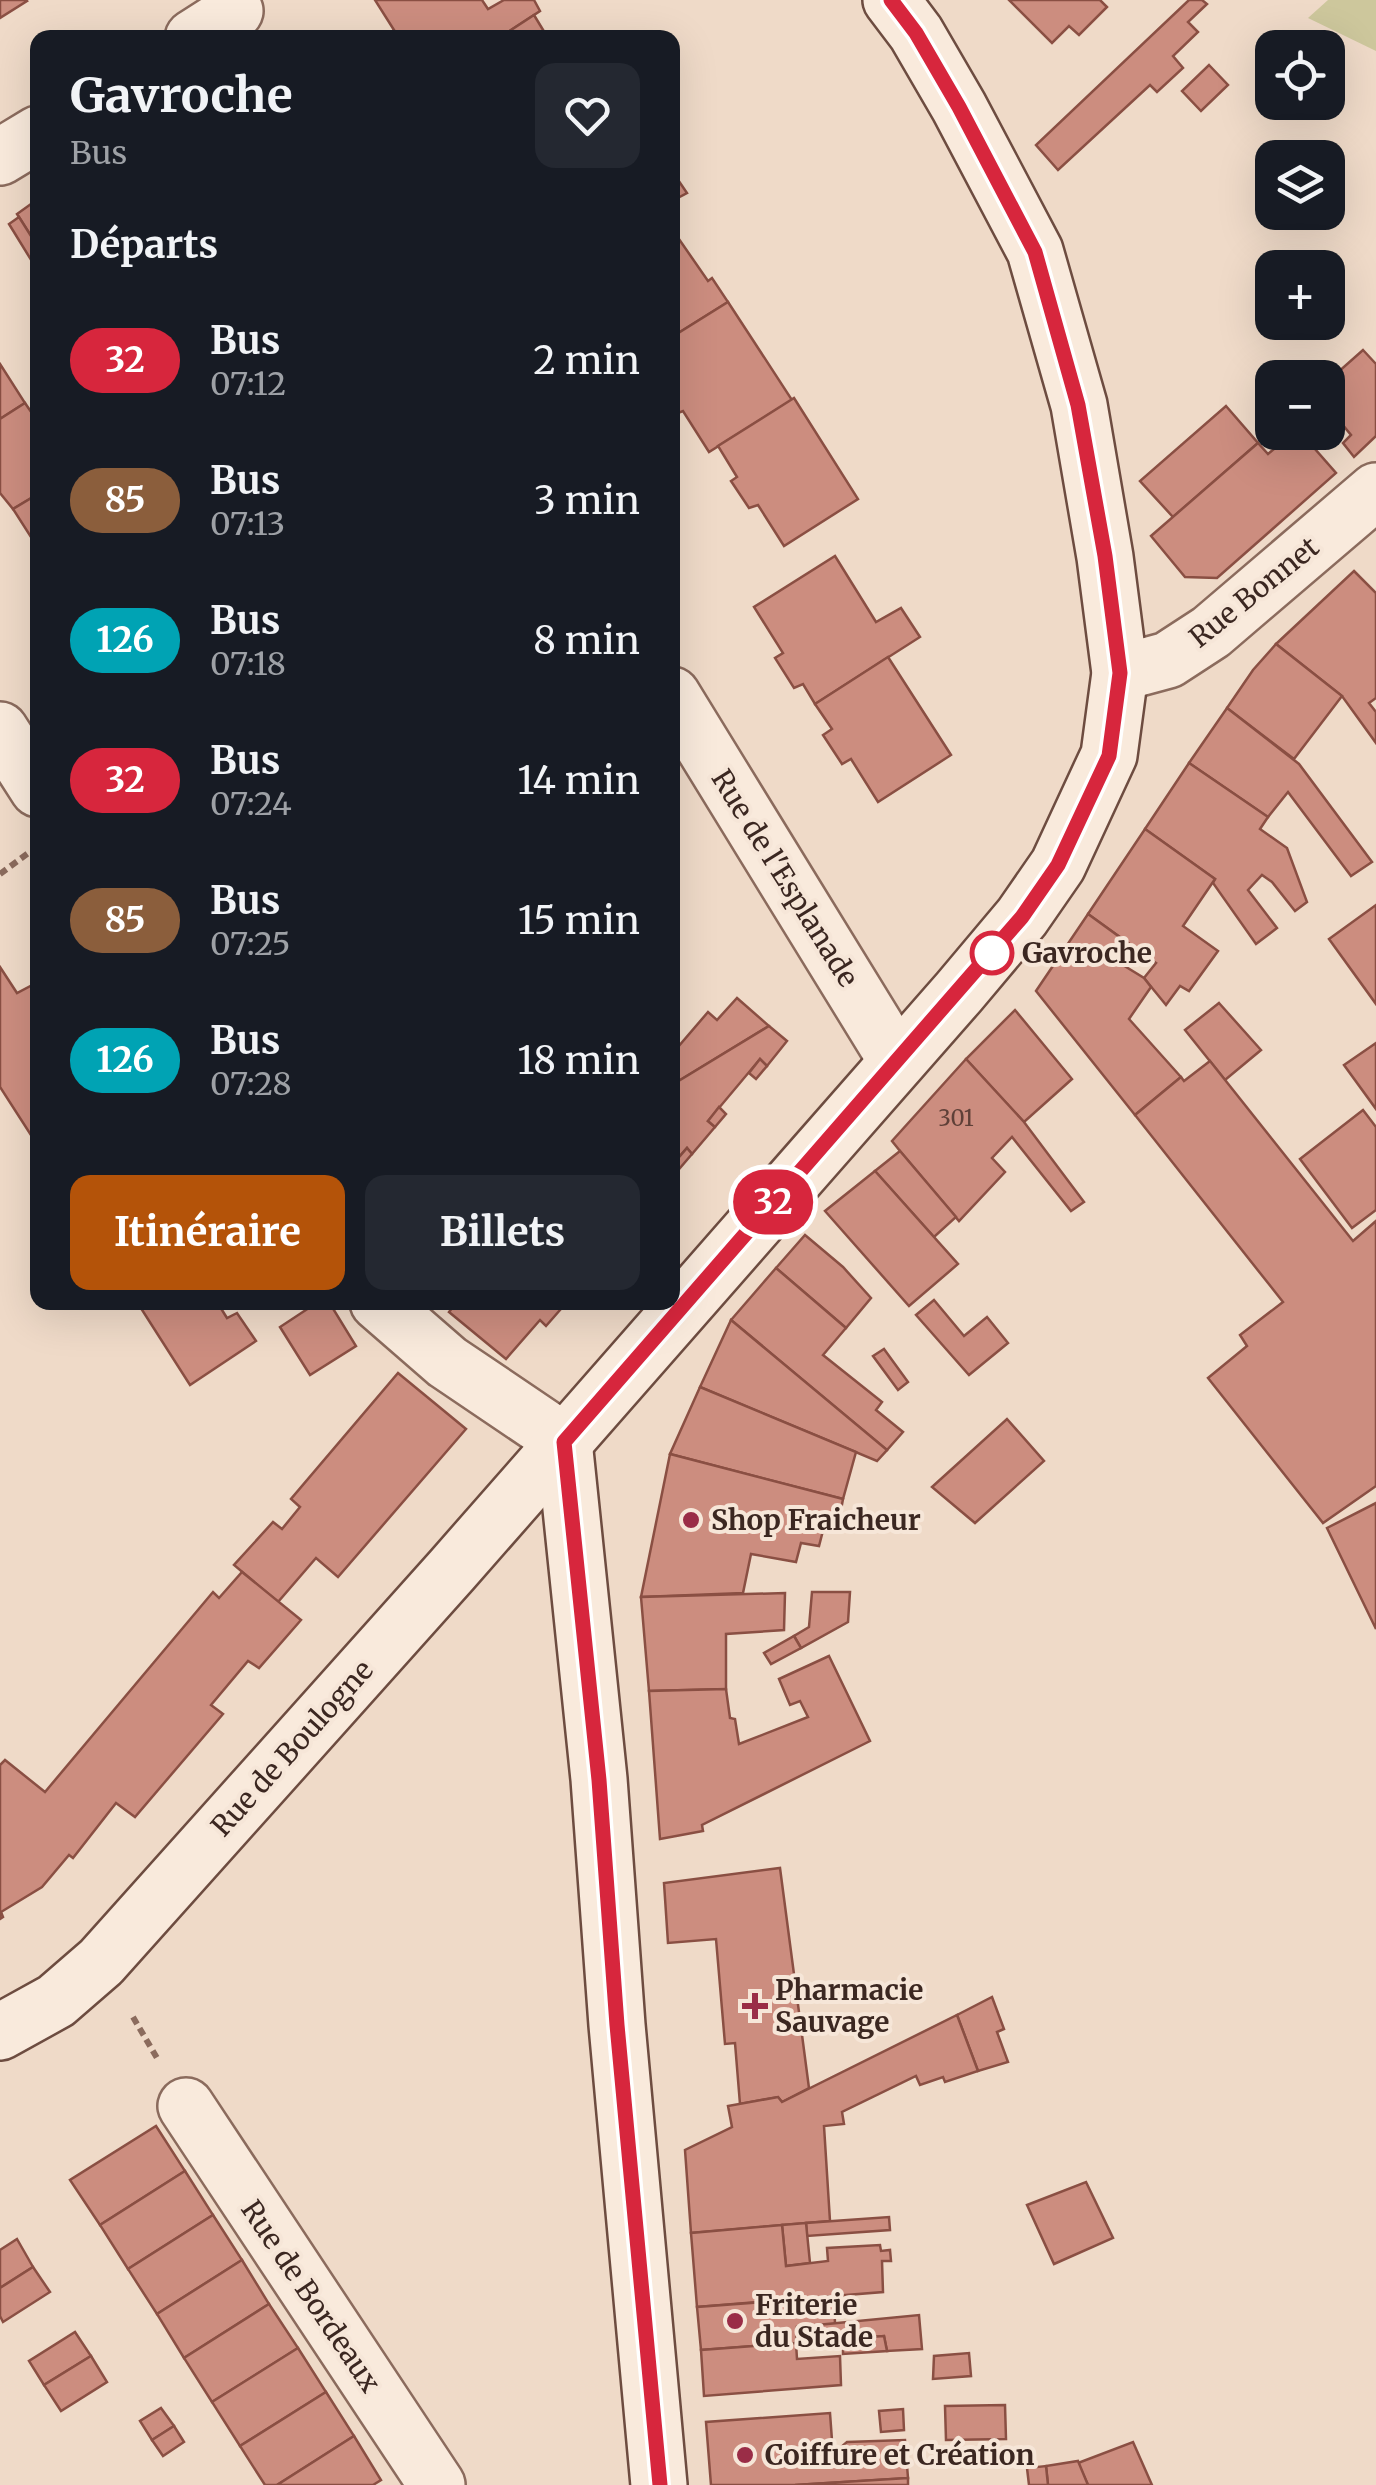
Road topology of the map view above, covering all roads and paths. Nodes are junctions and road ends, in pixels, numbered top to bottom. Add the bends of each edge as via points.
1 (891, 0) edge
2 (30, 139) edge
3 (0, 157) edge
4 (1376, 491) edge
5 (1120, 673) junction
6 (680, 708) edge
7 (0, 730) edge
8 (30, 777) edge
9 (30, 853) edge
10 (0, 874) edge
11 (897, 1061) junction
12 (680, 1309) edge
13 (387, 1310) edge
14 (679, 1310) edge
15 (564, 1442) junction
16 (101, 1962) junction
17 (0, 2032) edge
18 (186, 2106) joint
19 (437, 2485) edge
20 (660, 2485) edge

1 - 5 street, Rue de Boulogne via 959,107 1035,252 1078,405
2 - 3 street
4 - 5 street, Rue Bonnet via 1211,632 1168,660
5 - 11 street, Rue de Boulogne via 1109,756 1058,865 1022,917
6 - 11 street, Rue de l'Esplanade
7 - 8 street
9 - 10 path
11 - 12 street, Rue de Boulogne
13 - 15 street via 447,1362
14 - 15 street, Rue de Boulogne
15 - 16 street, Rue de Boulogne
15 - 20 street
16 - 17 street, Rue de Boulogne via 56,2001
16 - 18 path
18 - 19 street, Rue de Bordeaux

